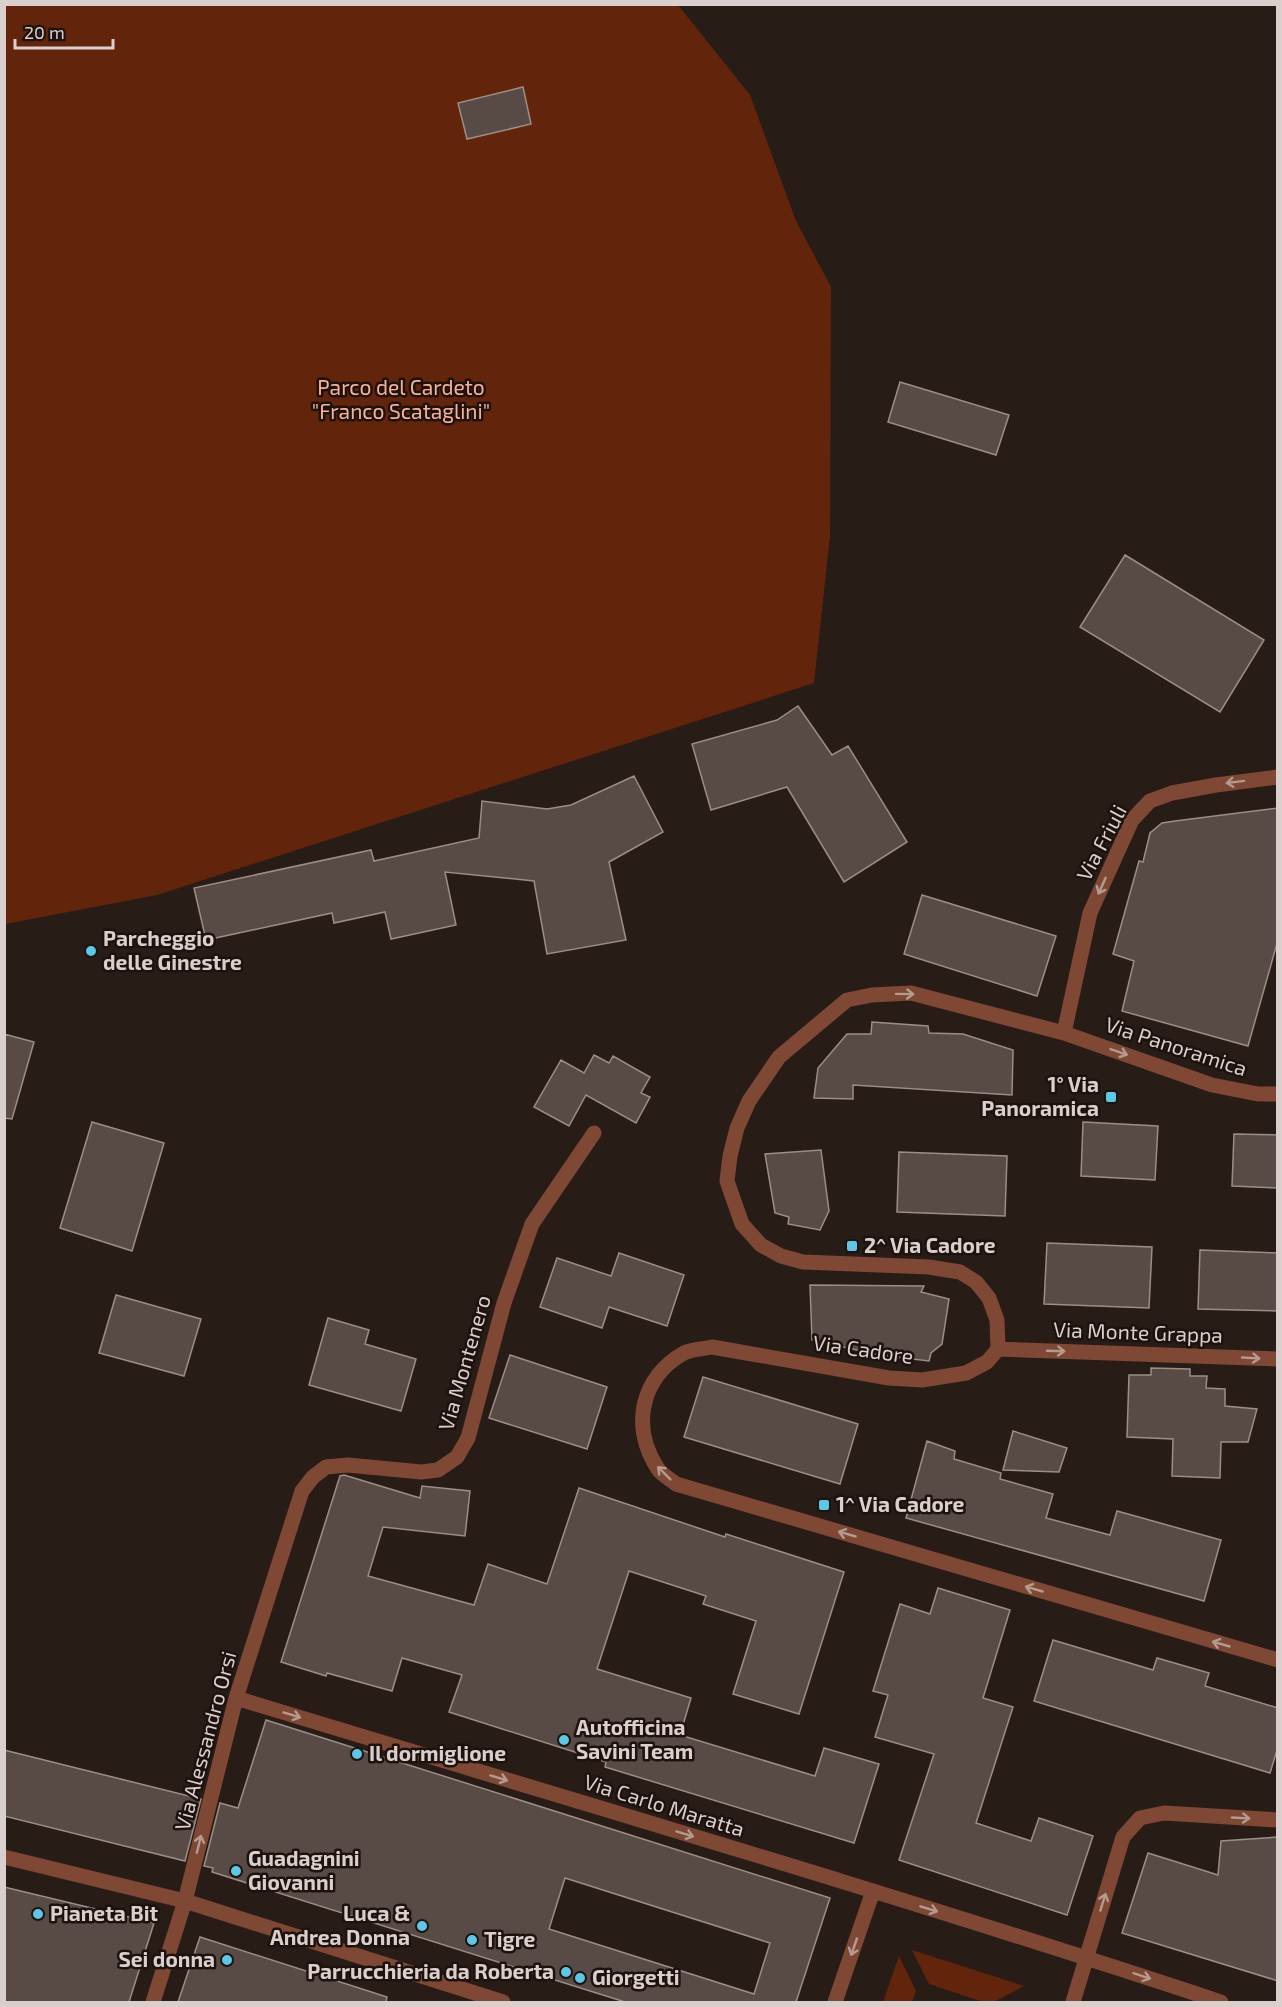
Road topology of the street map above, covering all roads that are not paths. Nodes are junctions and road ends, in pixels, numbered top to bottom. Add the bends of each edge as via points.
1 (1278, 777) edge
2 (1064, 1033) junction
3 (1278, 1094) edge
4 (594, 1133) dead end
5 (998, 1349) junction
6 (1278, 1359) edge
7 (303, 1491) joint
8 (1278, 1660) edge
9 (236, 1698) junction
10 (1278, 1820) edge
11 (4, 1857) edge
12 (873, 1891) junction
13 (185, 1901) junction
14 (1086, 1958) junction
15 (153, 2002) edge
16 (503, 2002) edge
17 (835, 2002) edge
18 (1073, 2002) edge
19 (1221, 2002) edge

1 -> 2 street, Via Friuli via 1172,793 1150,801 1132,820 1090,913
2 -> 3 street, Via Panoramica via 1212,1085
5 -> 2 street via 997,1320 989,1298 976,1282 960,1272 929,1267 803,1262 761,1245 742,1224 734,1206 726,1181 730,1156 749,1101 779,1058 847,1000 911,993
4 - 7 street, Via Montenero via 532,1224 504,1303 468,1438 456,1457 438,1470 421,1472 348,1465 326,1467
5 -> 6 street, Via Monte Grappa
8 -> 5 street, Via Cadore via 676,1484 660,1471 646,1447 645,1402 652,1382 664,1367 687,1352 712,1347 889,1378 922,1380 966,1372 987,1362
7 - 9 street, Via Alessandro Orsi
9 -> 12 street, Via Carlo Maratta
13 -> 9 street, Via Alessandro Orsi
14 -> 10 street via 1124,1837 1140,1818 1164,1813
11 - 13 street
12 -> 14 street, Via Carlo Maratta
12 -> 17 street
13 - 15 street, Via Alessandro Orsi
13 - 16 street
14 - 18 street
14 -> 19 street

